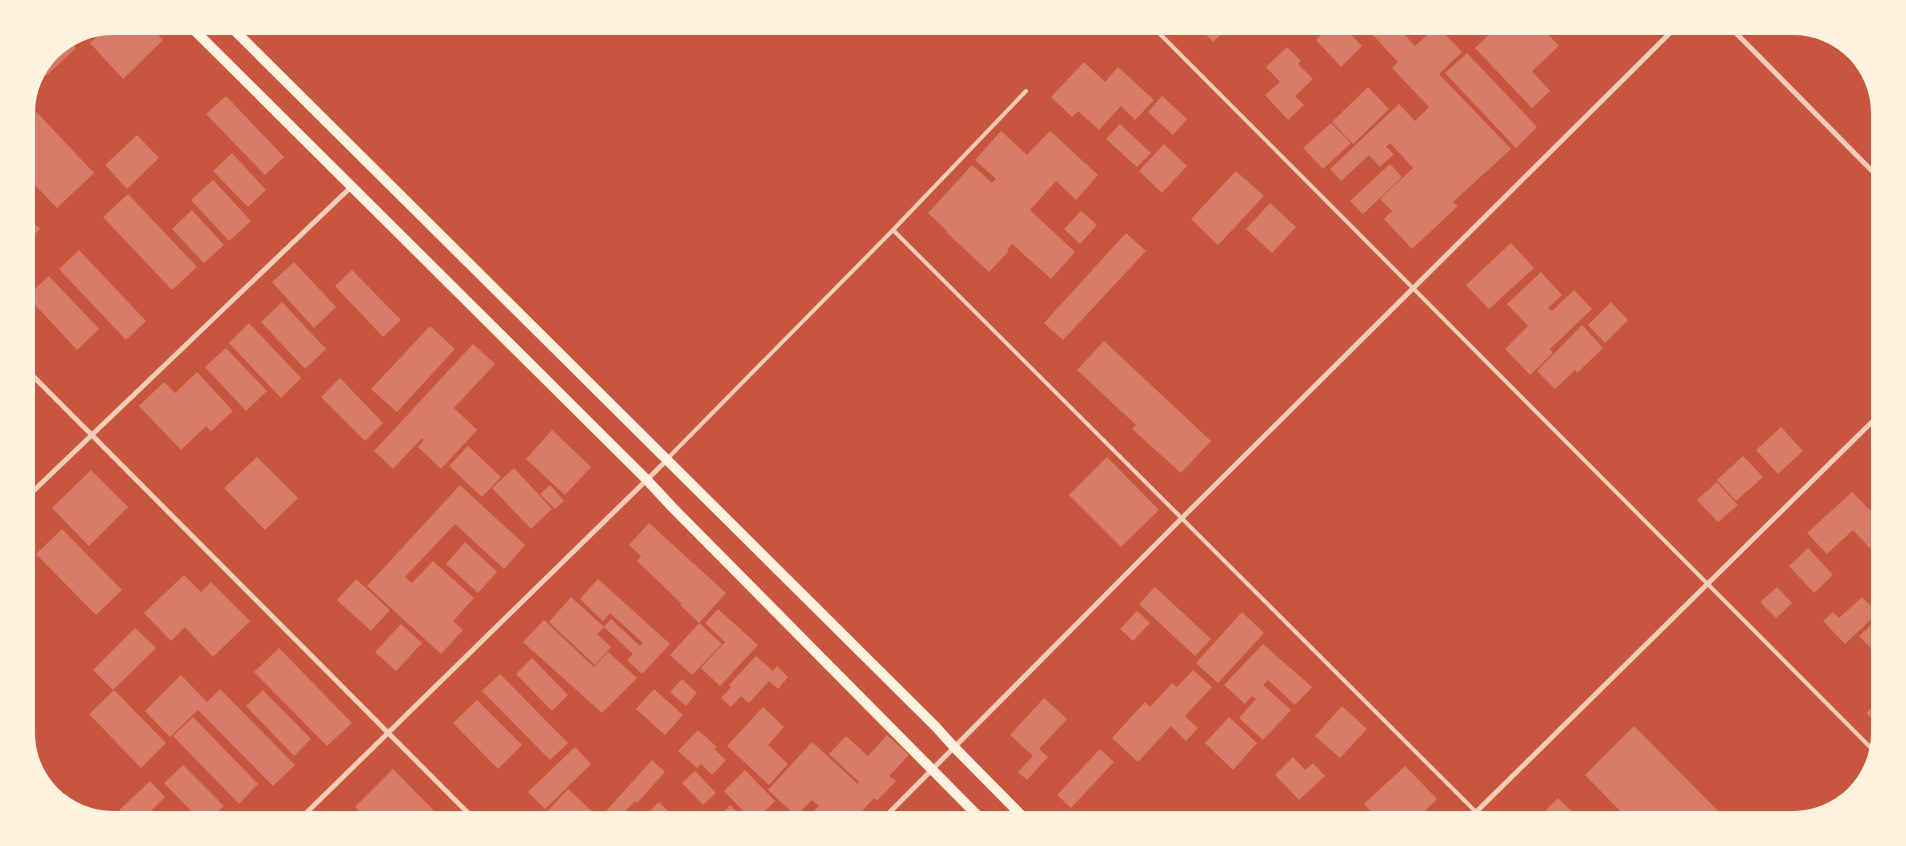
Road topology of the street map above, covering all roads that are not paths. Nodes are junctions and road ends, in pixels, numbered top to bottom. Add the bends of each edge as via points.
1 (199, 35) edge
2 (239, 35) edge
3 (1161, 35) edge
4 (1668, 35) edge
5 (1738, 35) edge
6 (1026, 91) dead end
7 (1871, 170) edge
8 (352, 185) junction
9 (893, 230) junction
10 (1413, 288) junction
11 (35, 378) edge
12 (1871, 423) edge
13 (91, 434) junction
14 (667, 460) junction
15 (647, 480) junction
16 (35, 489) edge
17 (1182, 518) junction
18 (1708, 585) junction
19 (388, 732) junction
20 (954, 747) junction
21 (1870, 747) edge
22 (932, 770) junction
23 (308, 811) edge
24 (466, 811) edge
25 (891, 811) edge
26 (973, 811) edge
27 (1017, 811) edge
28 (1475, 811) edge
29 (1477, 811) edge

1 - 8 main road
2 - 14 main road
3 - 10 lane
4 - 10 street
5 - 7 street
6 - 9 lane
8 - 13 street
8 - 15 main road
9 - 14 lane
9 - 17 lane
10 - 17 street
10 - 18 lane
11 - 13 street
12 - 18 street
13 - 16 street
13 - 19 street
14 - 15 street
14 - 20 main road
15 - 19 street
15 - 22 main road
17 - 20 street
17 - 28 lane
18 - 21 lane
18 - 29 street
19 - 23 street
19 - 24 street
20 - 22 street
20 - 27 main road
22 - 25 street
22 - 26 main road

